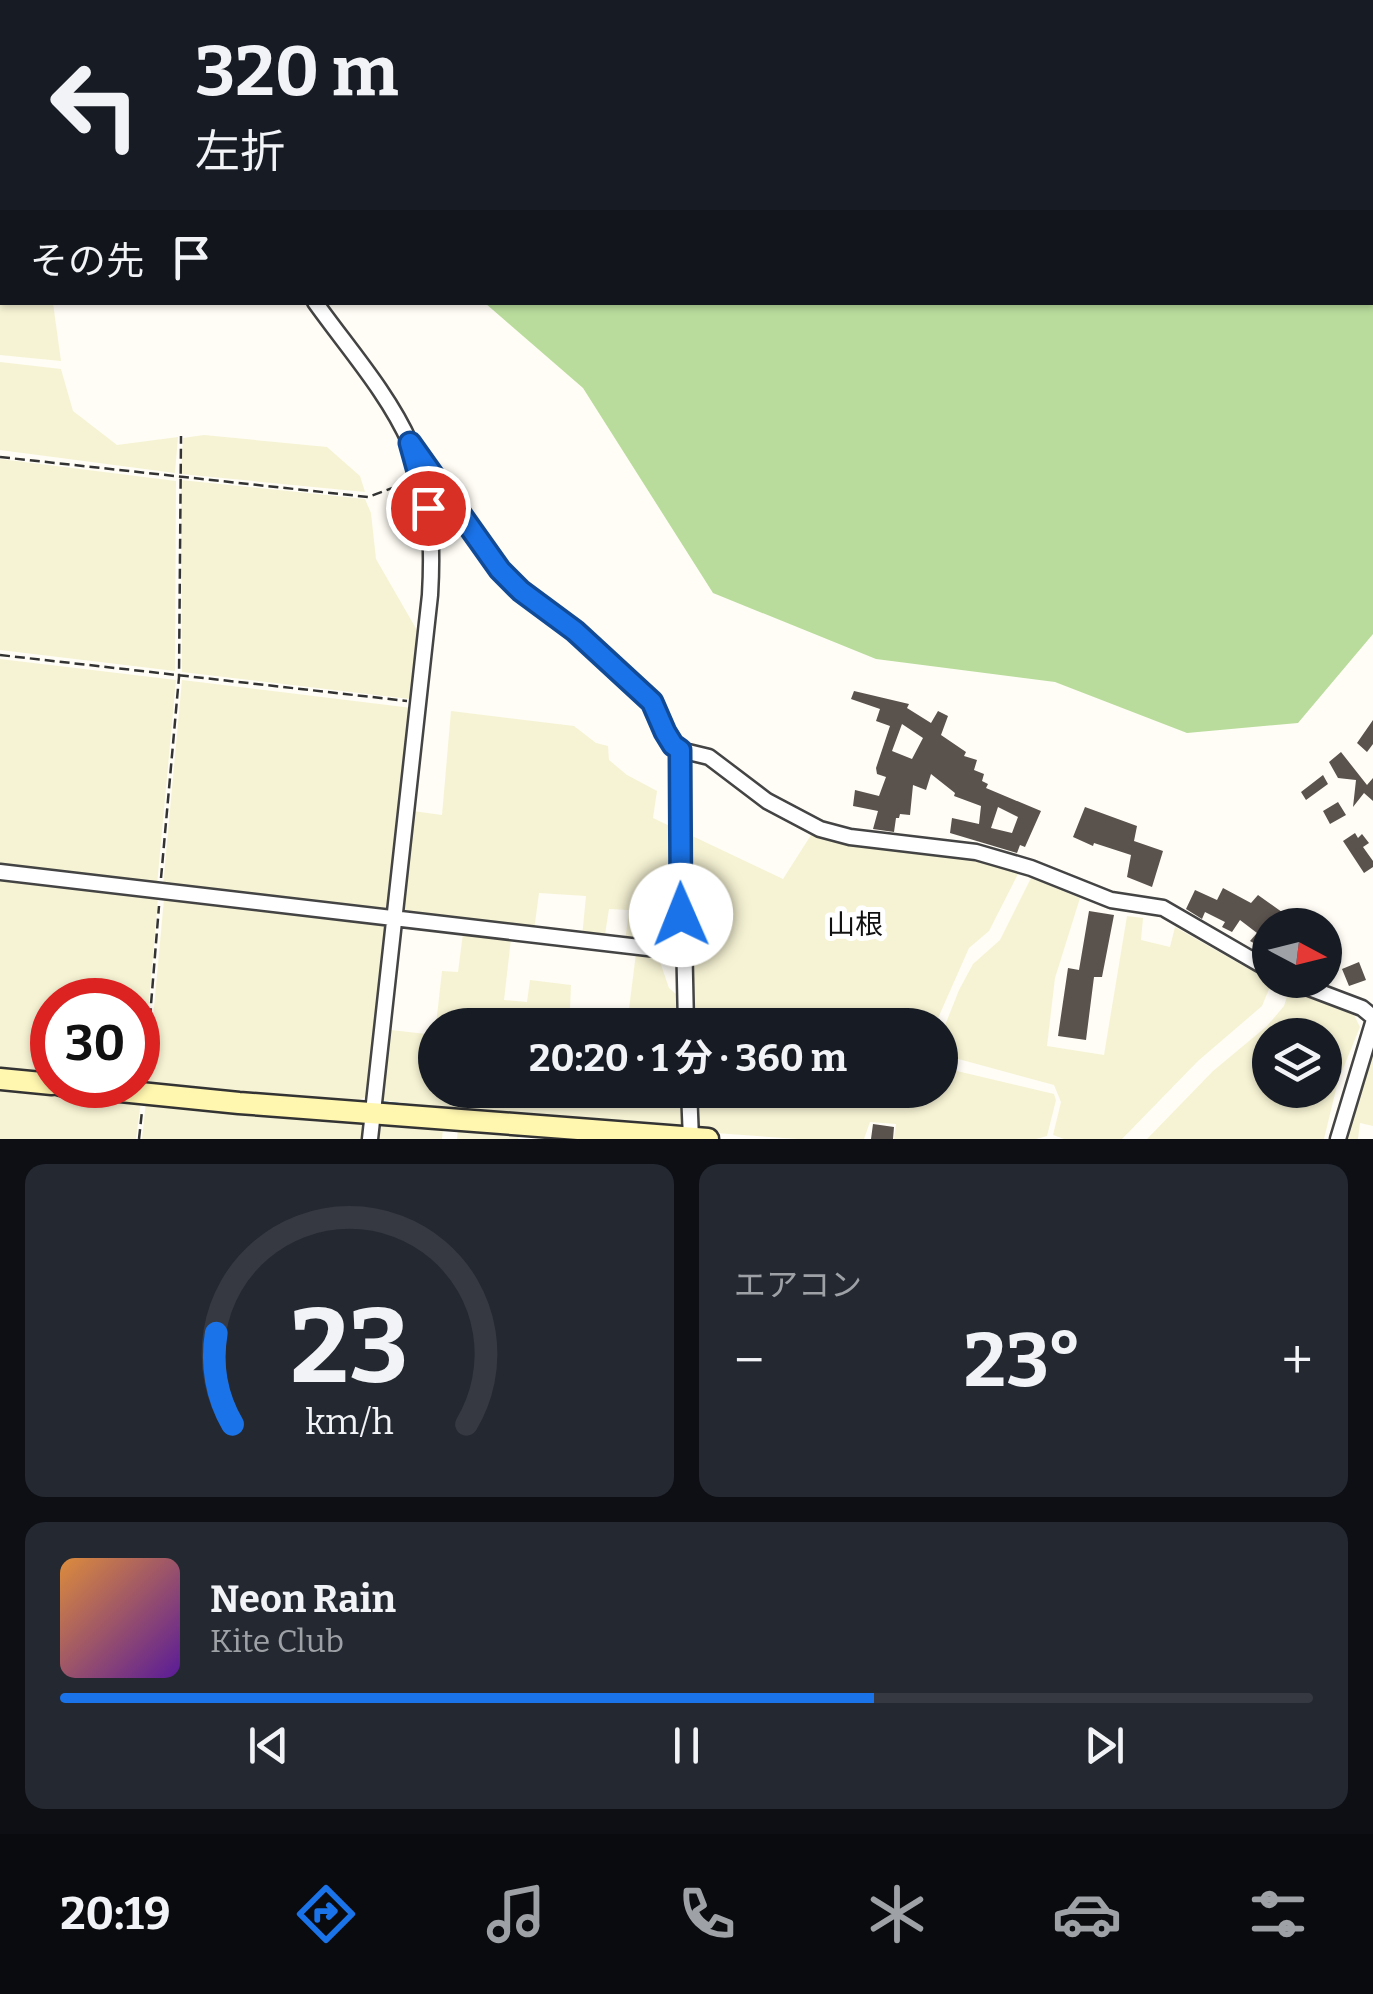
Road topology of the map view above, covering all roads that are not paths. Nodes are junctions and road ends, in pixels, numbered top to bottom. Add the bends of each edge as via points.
1 (317, 305) edge
2 (410, 443) junction
3 (680, 750) junction
4 (0, 872) edge
5 (395, 919) junction
6 (682, 952) junction
7 (1252, 960) edge
8 (1336, 998) edge
9 (685, 1008) edge
10 (1373, 1020) edge
11 (0, 1079) edge
12 (30, 1082) edge
13 (160, 1091) edge
14 (690, 1108) edge
15 (372, 1113) junction
16 (691, 1138) edge
17 (370, 1139) edge
18 (708, 1139) edge
19 (1338, 1139) edge

1 - 2 street
2 - 3 street via 500,570 652,702
2 - 5 street via 428,508 432,554
3 - 6 street
3 - 7 street via 709,757 756,794 820,829 976,852 1031,868 1111,900 1163,908
4 - 5 street
5 - 6 street
5 - 15 street
6 - 9 street
8 - 10 street
10 - 19 street
11 - 12 street
13 - 15 street
14 - 16 street
15 - 16 street
15 - 17 street
16 - 18 street

